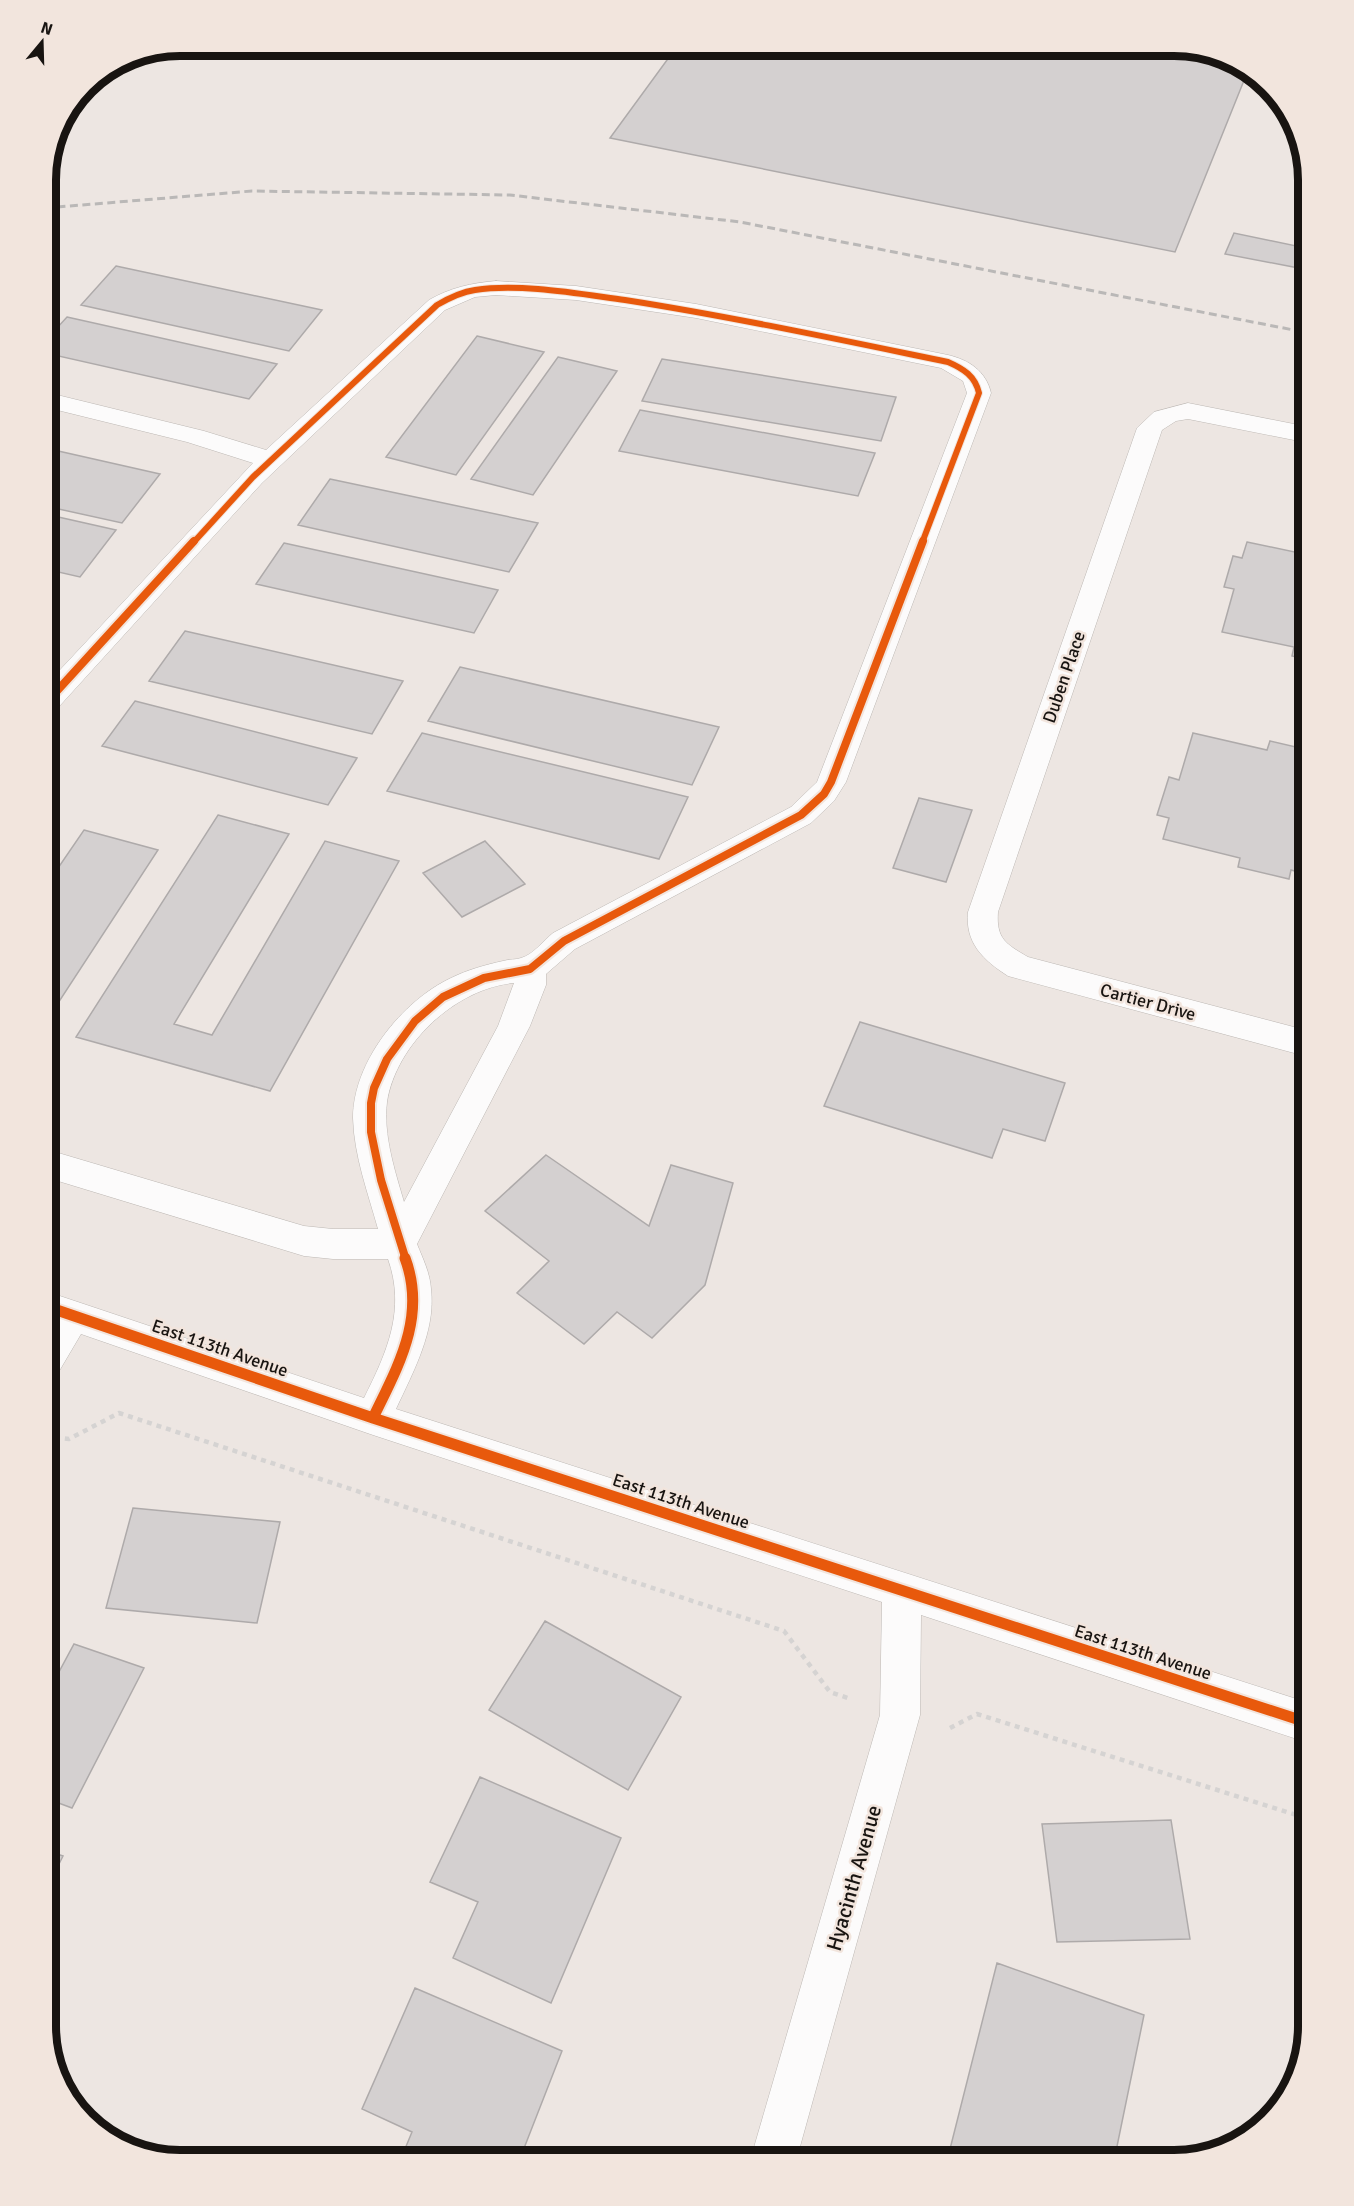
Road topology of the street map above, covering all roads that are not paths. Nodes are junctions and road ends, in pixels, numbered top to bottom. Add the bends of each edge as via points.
1 (56, 402) edge
2 (1298, 433) edge
3 (270, 460) junction
4 (56, 692) edge
5 (992, 949) joint
6 (531, 969) junction
7 (1298, 1041) edge
8 (56, 1166) edge
9 (400, 1244) junction
10 (59, 1310) edge
11 (373, 1418) junction
12 (902, 1590) junction
13 (1298, 1719) edge
14 (776, 2151) edge

1 - 3 street via 195,436
2 - 5 street, Duben Place via 1188,411 1171,413 1150,428 983,912 984,939
3 - 4 street
3 - 6 street via 436,305 453,296 485,289 576,293 696,310 948,362 972,375 978,384 975,404 824,794 801,815 564,941
5 - 7 street, Cartier Drive via 1019,967 1038,973
6 - 9 street via 530,985 514,1026
6 - 9 street via 477,980 450,993 410,1026 383,1068 373,1092 371,1135
8 - 9 street via 304,1241
9 - 11 street via 414,1296 412,1326
10 - 11 street, East 113th Avenue
11 - 12 street, East 113th Avenue
12 - 13 street, East 113th Avenue
12 - 14 street, Hyacinth Avenue via 900,1715

